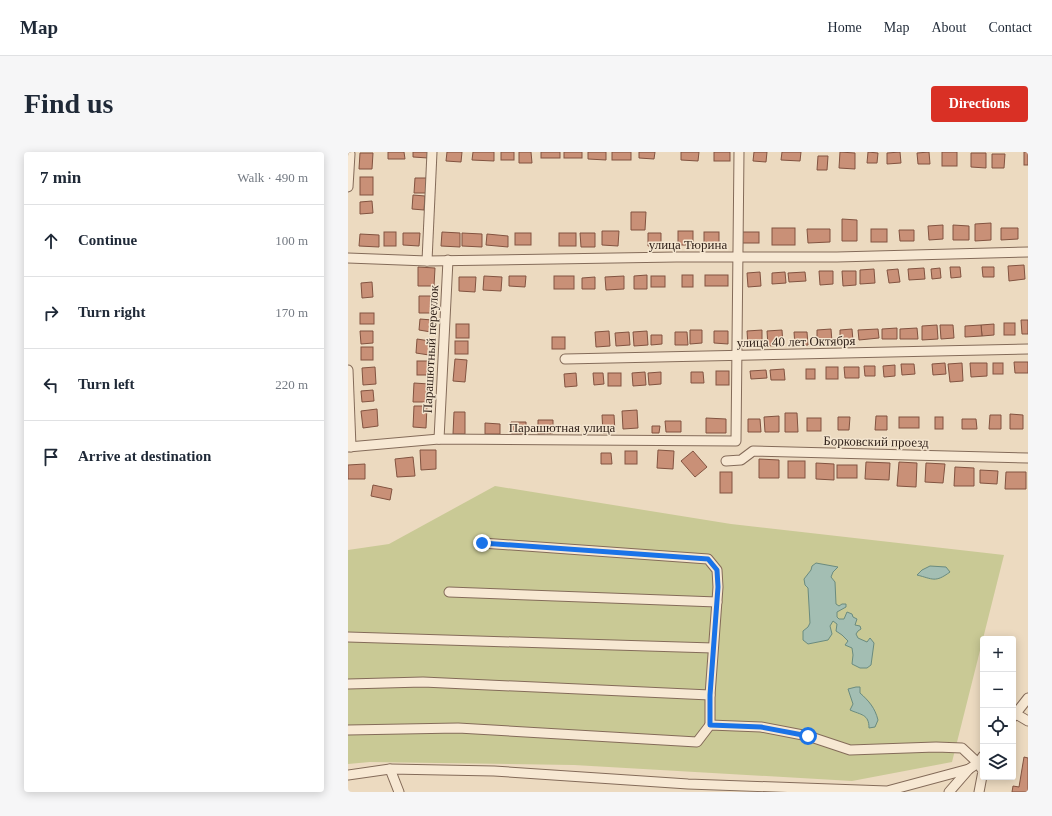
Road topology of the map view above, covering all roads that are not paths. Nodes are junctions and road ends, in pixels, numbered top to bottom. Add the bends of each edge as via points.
1 (432, 152) edge
2 (738, 152) edge
3 (350, 154) dead end
4 (348, 187) edge
5 (1028, 252) edge
6 (738, 257) junction
7 (348, 258) edge
8 (448, 260) junction
9 (427, 261) junction
10 (1028, 349) edge
11 (737, 355) junction
12 (565, 359) dead end
13 (348, 370) edge
14 (439, 439) junction
15 (349, 447) edge
16 (1028, 458) edge
17 (726, 461) dead end
18 (482, 543) dead end
19 (449, 592) dead end
20 (717, 602) junction
21 (348, 637) edge
22 (713, 648) junction
23 (348, 684) edge
24 (710, 695) junction
25 (1028, 698) edge
26 (1016, 713) edge
27 (1016, 716) edge
28 (1028, 721) edge
29 (710, 725) junction
30 (348, 730) edge
31 (980, 760) edge
32 (390, 769) junction
33 (969, 769) junction
34 (348, 775) edge
35 (981, 780) edge
36 (399, 792) edge
37 (949, 792) edge
38 (978, 792) edge

1 - 9 street
2 - 6 street
3 - 4 street
5 - 6 street, улица Тюрина
6 - 8 street, улица Тюрина
6 - 11 street
7 - 9 street, улица Тюрина
8 - 9 street, улица Тюрина
8 - 14 street, Парашютный переулок
10 - 11 street, улица 40 лет Октября
11 - 12 street, улица 40 лет Октября
11 - 14 street, Парашютная улица via 736,441
13 - 15 street
14 - 15 street, Парашютная улица
16 - 17 street, Борковский проезд via 753,451 742,460
18 - 20 street via 708,559 717,570
19 - 20 street
20 - 22 street
21 - 22 street
22 - 24 street
23 - 24 street via 422,682
24 - 29 street
25 - 26 street
27 - 28 street
29 - 30 street via 697,742 458,728
29 - 31 street via 761,727 808,736 850,750 962,748
31 - 33 street
32 - 33 street via 494,770 688,784 887,791
32 - 34 street
32 - 36 street
33 - 37 street
35 - 38 street

